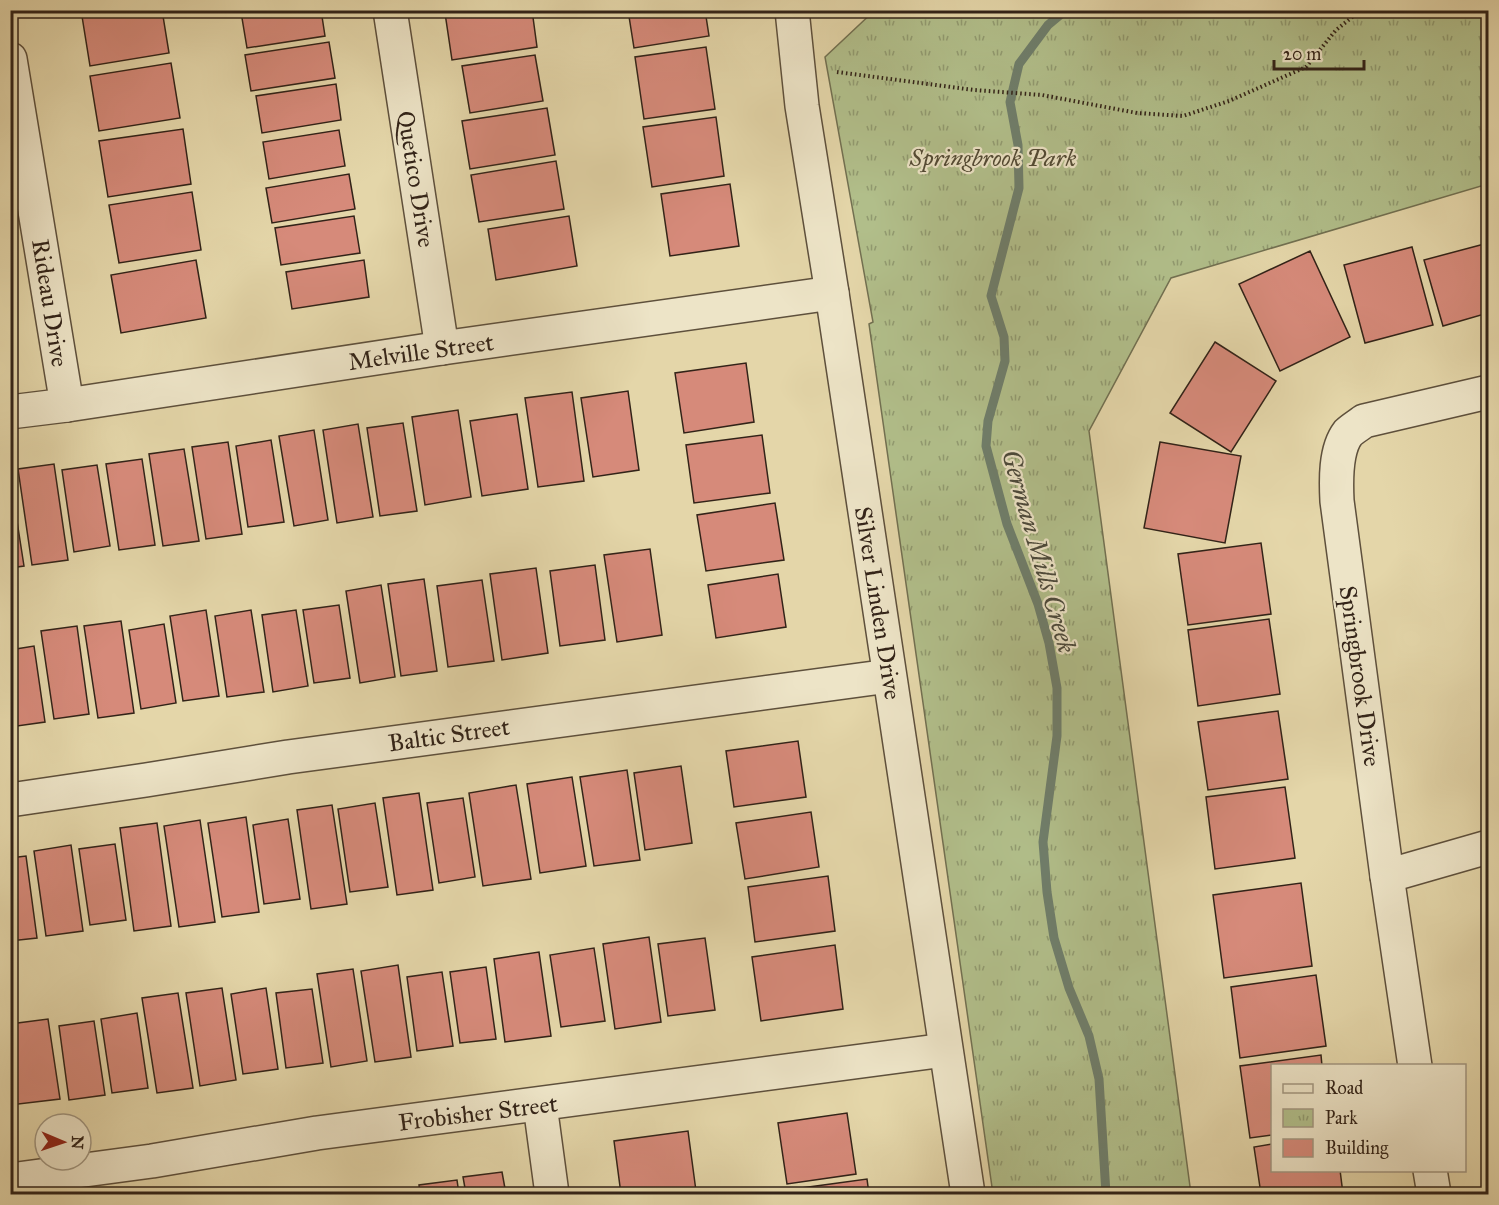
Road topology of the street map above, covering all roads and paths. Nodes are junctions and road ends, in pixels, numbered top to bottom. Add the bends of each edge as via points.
1 (390, 10) edge
2 (792, 10) edge
3 (1361, 10) edge
4 (10, 60) edge
5 (837, 72) dead end
6 (832, 293) junction
7 (442, 348) junction
8 (1488, 392) edge
9 (67, 405) junction
10 (10, 412) edge
11 (889, 676) junction
12 (10, 800) edge
13 (1488, 847) edge
14 (1387, 876) junction
15 (945, 1050) junction
16 (1415, 1064) edge
17 (540, 1105) junction
18 (1430, 1172) edge
19 (10, 1180) edge
20 (552, 1194) edge
21 (968, 1194) edge
22 (1434, 1194) edge

1 - 7 street, Quetico Drive
2 - 6 street, Silver Linden Drive via 802,106
3 - 5 path via 1336,30 1306,67 1229,101 1183,116 1137,113 1042,95
4 - 9 street, Rideau Drive
6 - 7 street, Melville Street
6 - 11 street, Silver Linden Drive
7 - 9 street, Melville Street
8 - 14 street, Springbrook Drive via 1364,421 1348,433 1339,456 1337,501
9 - 10 street, Melville Street
11 - 12 street, Baltic Street via 288,757
11 - 15 street, Silver Linden Drive
13 - 14 street
14 - 16 street, Springbrook Drive
15 - 17 street, Frobisher Street
15 - 21 street, Silver Linden Drive
17 - 19 street, Frobisher Street via 316,1133
17 - 20 street
18 - 22 street

